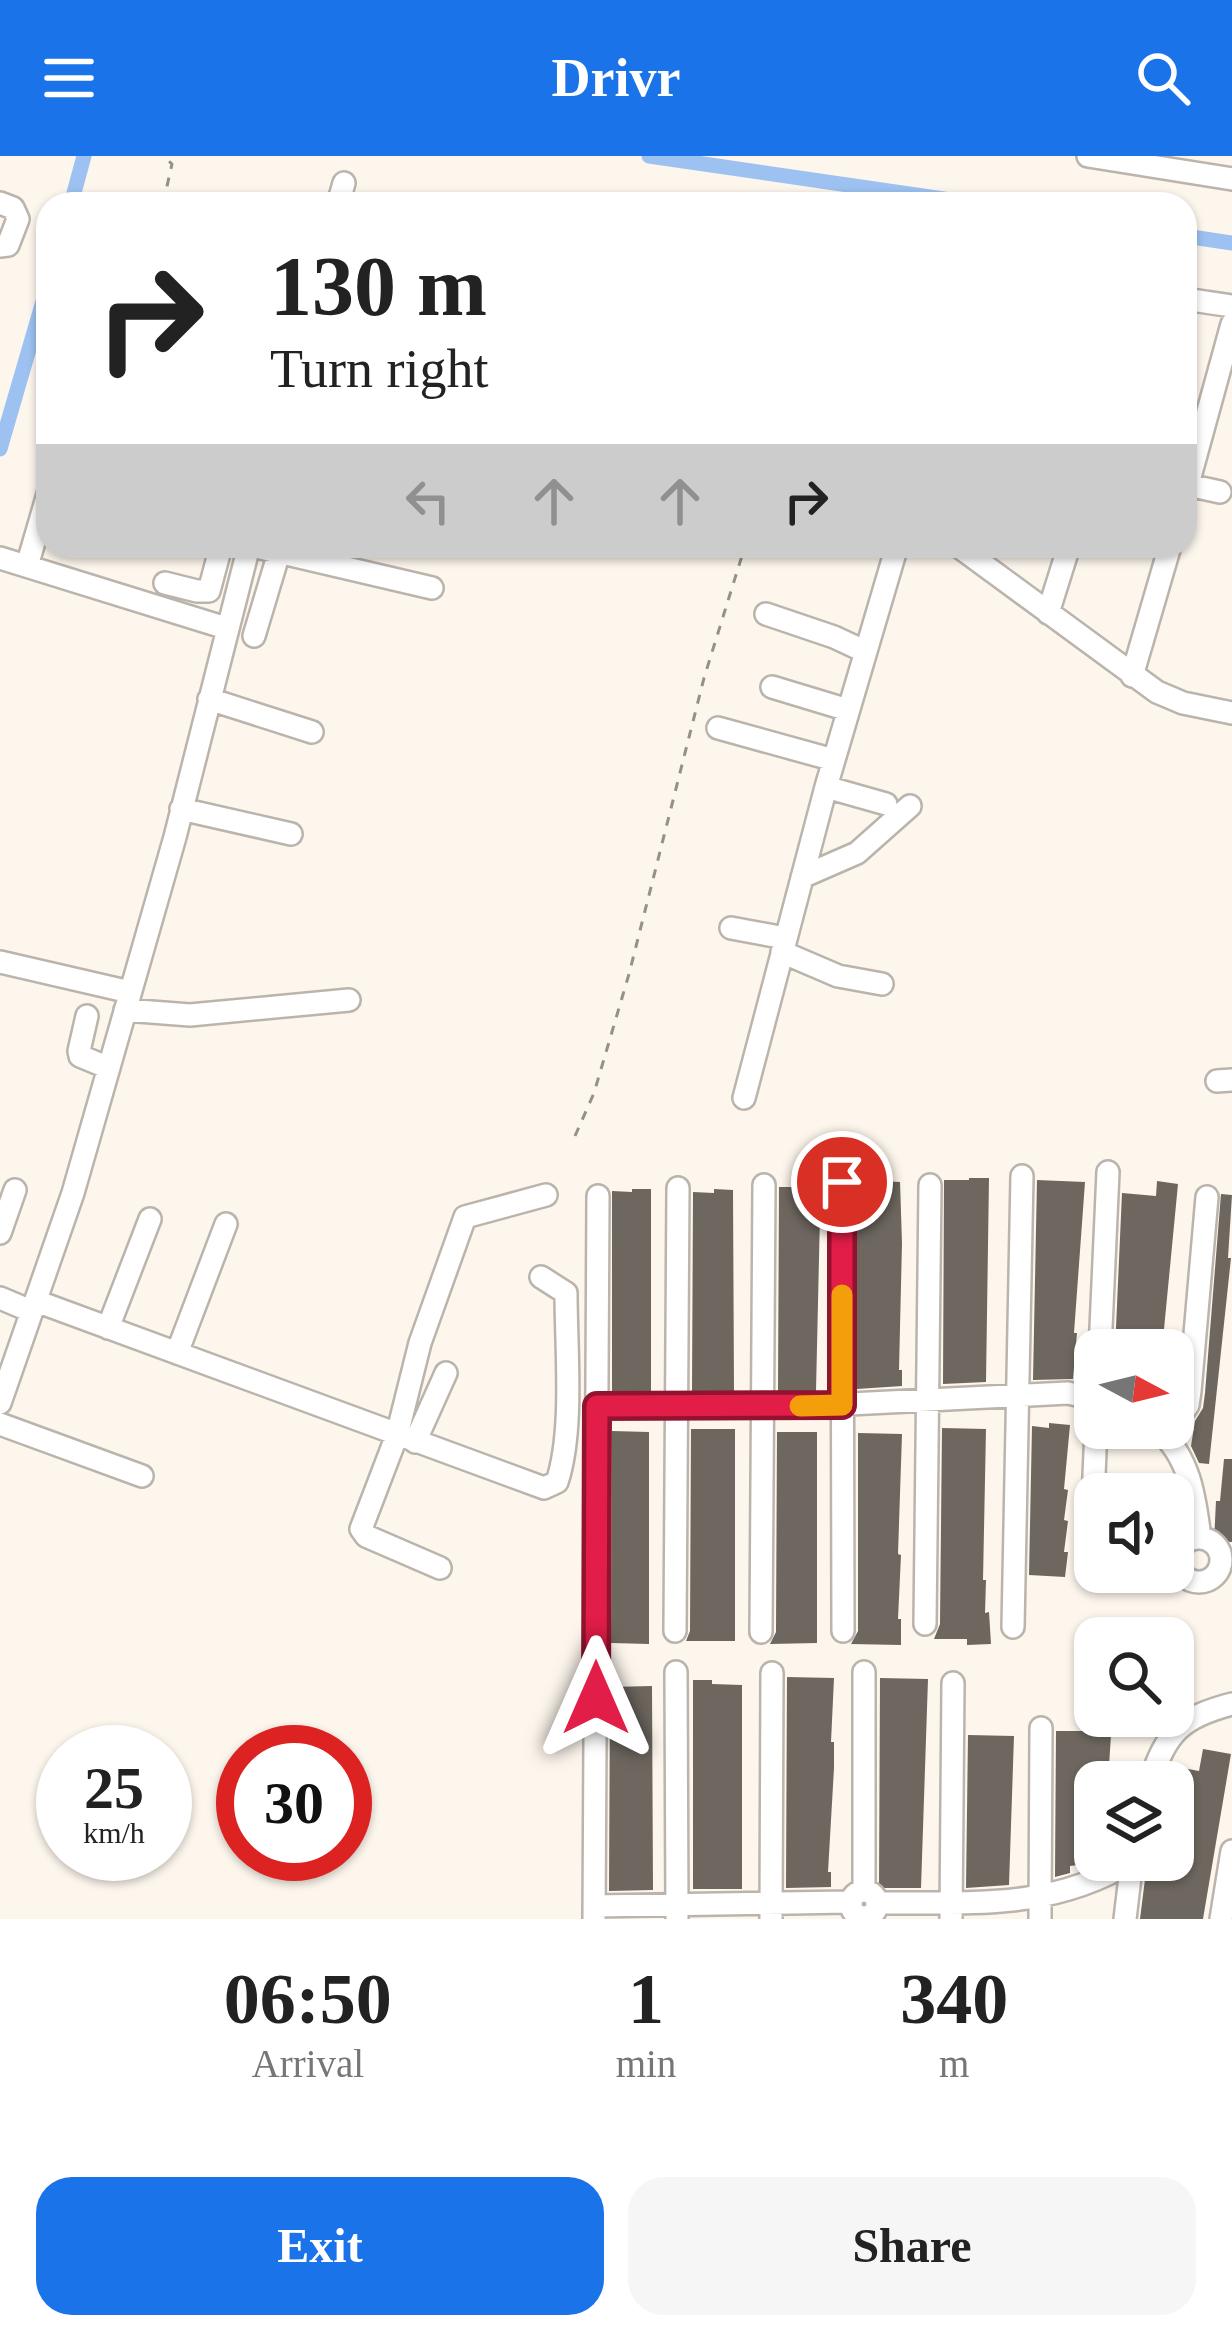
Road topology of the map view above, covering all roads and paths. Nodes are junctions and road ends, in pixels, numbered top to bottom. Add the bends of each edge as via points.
1 (164, 156) edge
2 (1088, 156) edge
3 (1232, 179) edge
4 (166, 192) edge
5 (0, 203) edge
6 (0, 246) edge
7 (1197, 301) edge
8 (1232, 306) edge
9 (1232, 324) edge
10 (1226, 371) edge
11 (1197, 457) edge
12 (1197, 491) edge
13 (1220, 492) dead end
14 (36, 516) edge
15 (218, 558) edge
16 (246, 558) edge
17 (277, 558) edge
18 (315, 558) edge
19 (742, 558) edge
20 (893, 558) edge
21 (977, 558) edge
22 (1065, 558) edge
23 (1166, 558) edge
24 (11, 562) edge
25 (165, 584) dead end
26 (432, 588) dead end
27 (1048, 613) junction
28 (766, 614) dead end
29 (226, 628) junction
30 (254, 636) dead end
31 (864, 651) junction
32 (1132, 676) junction
33 (772, 687) dead end
34 (208, 699) junction
35 (848, 710) junction
36 (1232, 713) edge
37 (718, 728) dead end
38 (312, 732) dead end
39 (834, 760) junction
40 (826, 787) junction
41 (886, 804) dead end
42 (910, 806) dead end
43 (182, 809) junction
44 (291, 834) dead end
45 (802, 877) junction
46 (730, 928) dead end
47 (784, 945) junction
48 (0, 962) edge
49 (882, 984) dead end
50 (349, 1000) dead end
51 (128, 1001) junction
52 (87, 1016) dead end
53 (109, 1068) junction
54 (744, 1099) dead end
55 (575, 1136) dead end
56 (1108, 1172) dead end
57 (1022, 1176) dead end
58 (842, 1182) dead end
59 (930, 1184) dead end
60 (764, 1185) dead end
61 (678, 1189) dead end
62 (15, 1190) dead end
63 (546, 1195) dead end
64 (598, 1196) dead end
65 (1207, 1197) dead end
66 (150, 1219) dead end
67 (226, 1224) dead end
68 (0, 1233) edge
69 (541, 1277) dead end
70 (0, 1298) edge
71 (33, 1306) junction
72 (108, 1328) junction
73 (1101, 1329) edge
74 (1194, 1345) edge
75 (177, 1353) junction
76 (446, 1373) dead end
77 (1074, 1394) edge
78 (1017, 1396) junction
79 (928, 1401) junction
80 (0, 1402) edge
81 (842, 1405) junction
82 (597, 1406) junction
83 (676, 1406) junction
84 (762, 1406) junction
85 (0, 1424) edge
86 (406, 1438) junction
87 (1176, 1449) edge
88 (142, 1476) dead end
89 (1200, 1538) junction
90 (1227, 1557) edge
91 (440, 1568) dead end
92 (925, 1624) dead end
93 (1012, 1627) dead end
94 (675, 1631) dead end
95 (843, 1631) dead end
96 (760, 1632) dead end
97 (676, 1672) dead end
98 (864, 1672) dead end
99 (772, 1673) dead end
100 (953, 1683) dead end
101 (1232, 1704) edge
102 (1041, 1728) dead end
103 (1157, 1761) edge
104 (1232, 1851) edge
105 (1093, 1881) edge
106 (1130, 1881) edge
107 (864, 1906) edge
108 (1040, 1908) edge
109 (951, 1911) edge
110 (594, 1912) edge
111 (677, 1912) edge
112 (771, 1912) edge
113 (1125, 1919) edge
114 (1222, 1919) edge

1 - 4 path via 172,164
2 - 3 street
5 - 6 street via 19,219
7 - 8 street
9 - 10 street
10 - 11 street
12 - 13 street
14 - 24 street
15 - 25 street via 209,591
16 - 29 street
17 - 30 street
18 - 26 street
19 - 55 path via 600,1073
20 - 31 street
21 - 27 street
22 - 27 street
23 - 32 street
24 - 29 street
27 - 32 street
28 - 31 street
29 - 34 street
31 - 35 street
32 - 36 street via 1183,703
33 - 35 street
34 - 38 street
34 - 43 street
35 - 39 street
37 - 39 street
39 - 40 street
40 - 41 street
40 - 45 street
42 - 45 street via 857,854
43 - 44 street
43 - 51 street
45 - 47 street
46 - 47 street
47 - 49 street via 838,976
47 - 54 street
48 - 51 street
50 - 51 street via 190,1015
51 - 53 street
52 - 53 street via 80,1056
53 - 71 street
56 - 73 street
57 - 78 street
58 - 81 street
59 - 79 street
60 - 84 street
61 - 83 street
62 - 68 street
63 - 86 street via 465,1217 420,1343
64 - 82 street
65 - 74 street
66 - 72 street
67 - 75 street
69 - 86 street via 566,1293 566,1438 557,1482 544,1488
70 - 71 street
71 - 72 street
71 - 80 street
72 - 75 street
75 - 86 street
76 - 86 street
77 - 78 street
78 - 79 street
78 - 93 street
79 - 81 street
79 - 92 street
81 - 84 street
81 - 95 street
82 - 83 street
82 - 110 street
83 - 84 street
83 - 94 street
84 - 96 street
85 - 88 street
86 - 91 street via 361,1528
87 - 89 street
89 - 90 street
89 - 90 street via 1180,1548 1182,1575 1208,1581
97 - 111 street
98 - 107 street
99 - 112 street
100 - 109 street
101 - 103 street via 1189,1718
102 - 108 street
104 - 114 street
105 - 108 street
106 - 113 street
107 - 109 street
107 - 112 street
108 - 109 street
110 - 111 street
111 - 112 street

